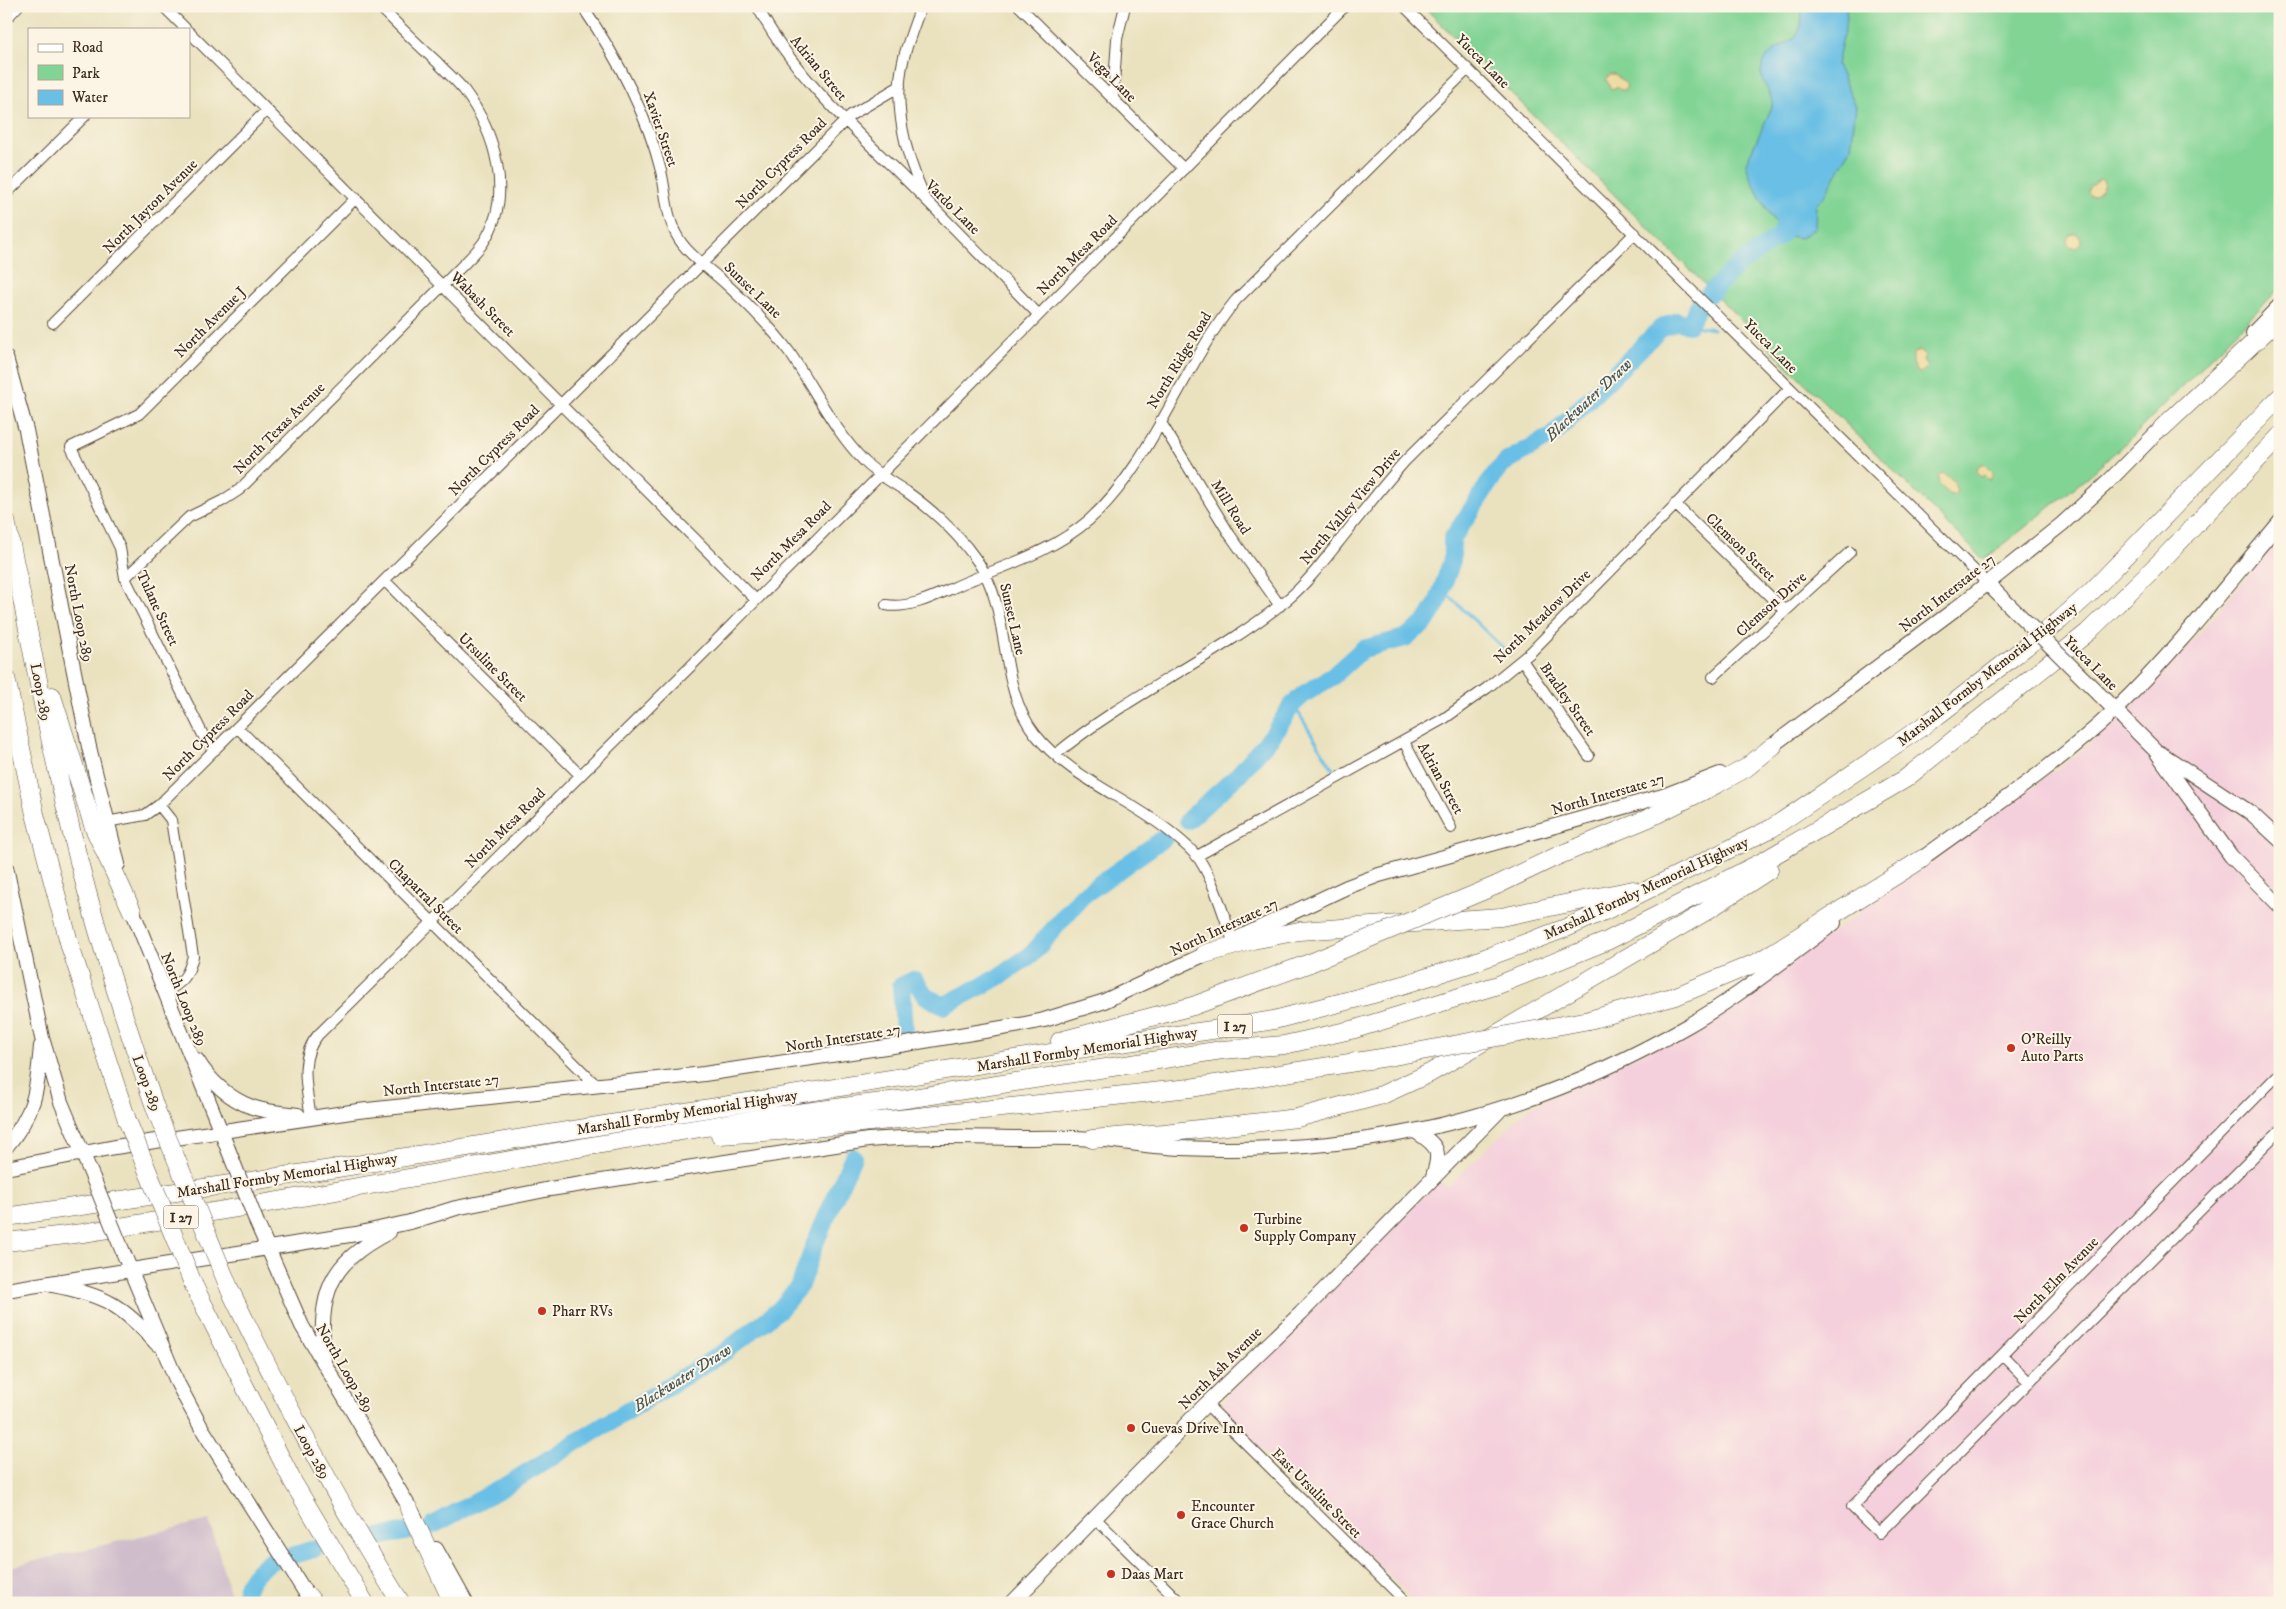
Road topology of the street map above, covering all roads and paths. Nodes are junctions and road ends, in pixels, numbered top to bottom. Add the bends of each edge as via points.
1 (18, 6) edge
2 (163, 6) edge
3 (379, 6) edge
4 (582, 6) edge
5 (758, 6) edge
6 (921, 6) edge
7 (1020, 6) edge
8 (1125, 6) edge
9 (1345, 6) edge
10 (1404, 6) edge
11 (6, 18) edge
12 (180, 27) edge
13 (190, 33) edge
14 (1468, 69) junction
15 (900, 86) junction
16 (1113, 99) junction
17 (267, 110) junction
18 (83, 118) edge
19 (845, 121) junction
20 (1184, 169) junction
21 (6, 194) edge
22 (356, 198) junction
23 (926, 201) junction
24 (1635, 233) junction
25 (702, 263) junction
26 (443, 285) junction
27 (2280, 305) edge
28 (1039, 315) junction
29 (2280, 318) edge
30 (54, 323) dead end
31 (6, 358) edge
32 (1790, 388) junction
33 (2280, 397) edge
34 (560, 405) junction
35 (1160, 421) junction
36 (2162, 428) junction
37 (2280, 436) edge
38 (71, 447) joint
39 (879, 474) junction
40 (1675, 504) junction
41 (6, 521) edge
42 (2280, 522) edge
43 (1850, 552) dead end
44 (18, 574) junction
45 (986, 574) junction
46 (125, 578) junction
47 (385, 581) junction
48 (1987, 583) junction
49 (755, 599) junction
50 (886, 606) dead end
51 (1280, 606) junction
52 (1785, 611) junction
53 (1522, 660) junction
54 (1713, 677) dead end
55 (6, 678) edge
56 (2115, 710) junction
57 (237, 727) junction
58 (1404, 742) junction
59 (1773, 746) junction
60 (215, 750) junction
61 (2155, 750) junction
62 (1055, 754) junction
63 (1589, 756) dead end
64 (580, 775) junction
65 (1906, 780) junction
66 (159, 805) junction
67 (106, 822) junction
68 (1451, 828) dead end
69 (2280, 840) edge
70 (1197, 856) junction
71 (1922, 859) junction
72 (6, 867) edge
73 (1656, 885) junction
74 (2280, 906) edge
75 (132, 911) junction
76 (431, 922) junction
77 (1233, 941) junction
78 (1205, 954) junction
79 (164, 993) junction
80 (181, 1034) junction
81 (42, 1038) junction
82 (2280, 1073) edge
83 (906, 1077) junction
84 (596, 1085) junction
85 (1501, 1109) junction
86 (311, 1118) junction
87 (220, 1130) junction
88 (2280, 1130) edge
89 (1415, 1131) junction
90 (1092, 1139) junction
91 (590, 1146) junction
92 (6, 1147) edge
93 (82, 1152) junction
94 (6, 1168) edge
95 (1432, 1179) junction
96 (6, 1217) edge
97 (410, 1222) junction
98 (83, 1233) junction
99 (6, 1242) edge
100 (6, 1247) edge
101 (268, 1248) junction
102 (130, 1269) junction
103 (44, 1283) junction
104 (6, 1290) edge
105 (163, 1350) junction
106 (2003, 1356) junction
107 (324, 1364) junction
108 (2029, 1382) junction
109 (1206, 1404) junction
110 (409, 1510) junction
111 (1095, 1518) junction
112 (311, 1601) edge
113 (365, 1603) edge
114 (401, 1603) edge
115 (453, 1603) edge
116 (466, 1603) edge
117 (1012, 1603) edge
118 (1181, 1603) edge
119 (1407, 1603) edge

1 - 11 street
2 - 12 street
3 - 26 street, North Texas Avenue via 462,88 483,118 496,157 500,187 494,218 483,242
4 - 25 street, Xavier Street via 622,70 643,115 661,171 676,235
5 - 19 street, Adrian Street via 769,30 794,65
6 - 15 street via 903,61
7 - 16 street, Vega Lane
8 - 16 street via 1117,39
9 - 20 street, North Mesa Road
10 - 14 street, Yucca Lane
13 - 17 street, Wabash Street
14 - 24 street, Yucca Lane
14 - 35 street, North Ridge Road via 1236,300 1201,349
15 - 19 street, North Cypress Road via 867,104
15 - 23 street via 904,141
16 - 20 street, Vega Lane
17 - 22 street, Wabash Street
17 - 30 street, North Jayton Avenue
18 - 21 street
19 - 23 street, Vardo Lane
19 - 25 street, North Cypress Road
20 - 28 street, North Mesa Road
22 - 26 street, Wabash Street
22 - 38 street, North Avenue J via 139,414
23 - 28 street, Vardo Lane
24 - 32 street, Yucca Lane
24 - 51 street, North Valley View Drive via 1405,461 1303,586
25 - 34 street, North Cypress Road
25 - 39 street, Sunset Lane via 774,332 855,451
26 - 34 street, Wabash Street
26 - 46 street, North Texas Avenue via 239,490 189,517
27 - 36 main road, North Interstate 27
28 - 39 street, North Mesa Road
29 - 36 highway
31 - 67 main road, North Loop 289 via 30,448
32 - 40 street, North Meadow Drive
32 - 48 street, Yucca Lane
33 - 73 highway, Marshall Formby Memorial Highway / I 27 via 2136,548 2060,620 1932,720 1861,770 1772,828
34 - 47 street, North Cypress Road
34 - 49 street, Wabash Street
35 - 45 street, North Ridge Road via 1122,482 1089,519 1036,554
35 - 51 street, Mill Road via 1230,535
36 - 48 main road, North Interstate 27 via 2062,524
37 - 65 highway, Marshall Formby Memorial Highway / I 27 via 2160,562 2087,632
38 - 46 street, Tulane Street via 120,548
39 - 45 street, Sunset Lane via 946,522
39 - 49 street, North Mesa Road
40 - 52 street, Clemson Street
40 - 53 street, North Meadow Drive
41 - 44 highway, Loop 289
42 - 56 main road
43 - 52 street, Clemson Drive
44 - 75 highway via 41,644 51,695 94,828
44 - 114 highway, Loop 289, bridge via 57,770 82,870 126,1026 156,1110 230,1290 301,1433
45 - 50 street, North Ridge Road via 905,607
45 - 62 street, Sunset Lane via 997,600 1013,690 1020,710 1034,733
46 - 60 street, Tulane Street via 205,739
47 - 57 street, North Cypress Road
47 - 64 street, Ursuline Street
48 - 56 main road, Yucca Lane, bridge
48 - 59 main road, North Interstate 27
49 - 64 street, North Mesa Road
51 - 62 street, North Valley View Drive via 1082,732
52 - 54 street, Clemson Drive
53 - 58 street, North Meadow Drive via 1445,718
53 - 63 street, Bradley Street
55 - 113 highway, Loop 289, bridge via 35,814 70,946 127,1120 194,1286 293,1482
56 - 61 main road, Yucca Lane
56 - 71 main road via 2072,748
57 - 60 street, North Cypress Road
57 - 76 street, Chaparral Street
58 - 68 street, Adrian Street
58 - 70 street, North Meadow Drive
59 - 77 main road, North Interstate 27 via 1740,765 1663,796 1379,875
59 - 83 highway, bridge via 1746,768 1648,818 1497,885 1241,990 1149,1019
60 - 66 street, North Cypress Road
61 - 69 main road via 2251,814
61 - 74 main road via 2231,856
62 - 70 street, Sunset Lane via 1078,774 1148,815
64 - 76 street, North Mesa Road
65 - 90 highway via 1703,913 1400,1087 1297,1118
65 - 91 highway, Marshall Formby Memorial Highway / I 27 via 1762,862 1607,941 1498,985 1355,1029 1284,1045 1222,1050
66 - 67 street, North Cypress Road via 145,815
66 - 79 street via 172,820 193,956 189,974
67 - 75 main road, North Loop 289
70 - 77 street, Sunset Lane
71 - 85 main road via 1755,981 1688,1025 1569,1085
71 - 91 highway, bridge via 1758,962 1676,996 1589,1020 1394,1056 1190,1088 795,1130
72 - 81 main road
73 - 78 highway via 1501,917 1299,931
73 - 83 highway, Marshall Formby Memorial Highway / I 27 via 1532,941 1428,978 1334,1006 1256,1023
75 - 79 main road, North Loop 289
76 - 84 street, Chaparral Street
76 - 86 street, North Mesa Road via 313,1041 306,1065
77 - 78 main road, North Interstate 27
78 - 84 main road, North Interstate 27 via 1102,1002 1036,1022 762,1066
79 - 80 main road, North Loop 289
80 - 86 main road via 202,1068 230,1096 252,1107
80 - 87 main road, North Loop 289
81 - 92 main road via 32,1104 26,1122
81 - 93 main road
82 - 106 street, North Elm Avenue
83 - 96 highway, Marshall Formby Memorial Highway / I 27 via 325,1170
84 - 86 main road, North Interstate 27 via 358,1110
85 - 89 main road
85 - 95 main road, North Ash Avenue
86 - 87 main road, North Interstate 27
87 - 93 main road, North Interstate 27
87 - 101 main road, North Loop 289, bridge
88 - 108 street
89 - 90 main road via 1369,1140 1284,1148 1179,1148
89 - 95 main road via 1427,1138 1438,1152
90 - 97 main road via 918,1136 868,1140 550,1189 456,1208
91 - 98 highway, Marshall Formby Memorial Highway / I 27
93 - 94 main road, North Interstate 27
93 - 102 main road, bridge
95 - 109 main road, North Ash Avenue
97 - 101 main road
97 - 107 main road via 364,1245 348,1258 338,1272 324,1301
98 - 99 highway, Marshall Formby Memorial Highway / I 27
98 - 100 highway
101 - 102 main road
101 - 107 main road, North Loop 289 via 302,1326
102 - 103 main road
102 - 105 main road
103 - 104 main road
103 - 105 main road via 92,1293 108,1301 134,1319
105 - 112 main road via 201,1427
106 - 108 street
106 - 108 street, North Elm Avenue via 1852,1507 1879,1533
107 - 110 main road, North Loop 289
109 - 111 main road, North Ash Avenue
109 - 119 street, East Ursuline Street
110 - 115 highway
110 - 116 main road, North Loop 289 via 426,1531
111 - 117 main road, North Ash Avenue
111 - 118 street

